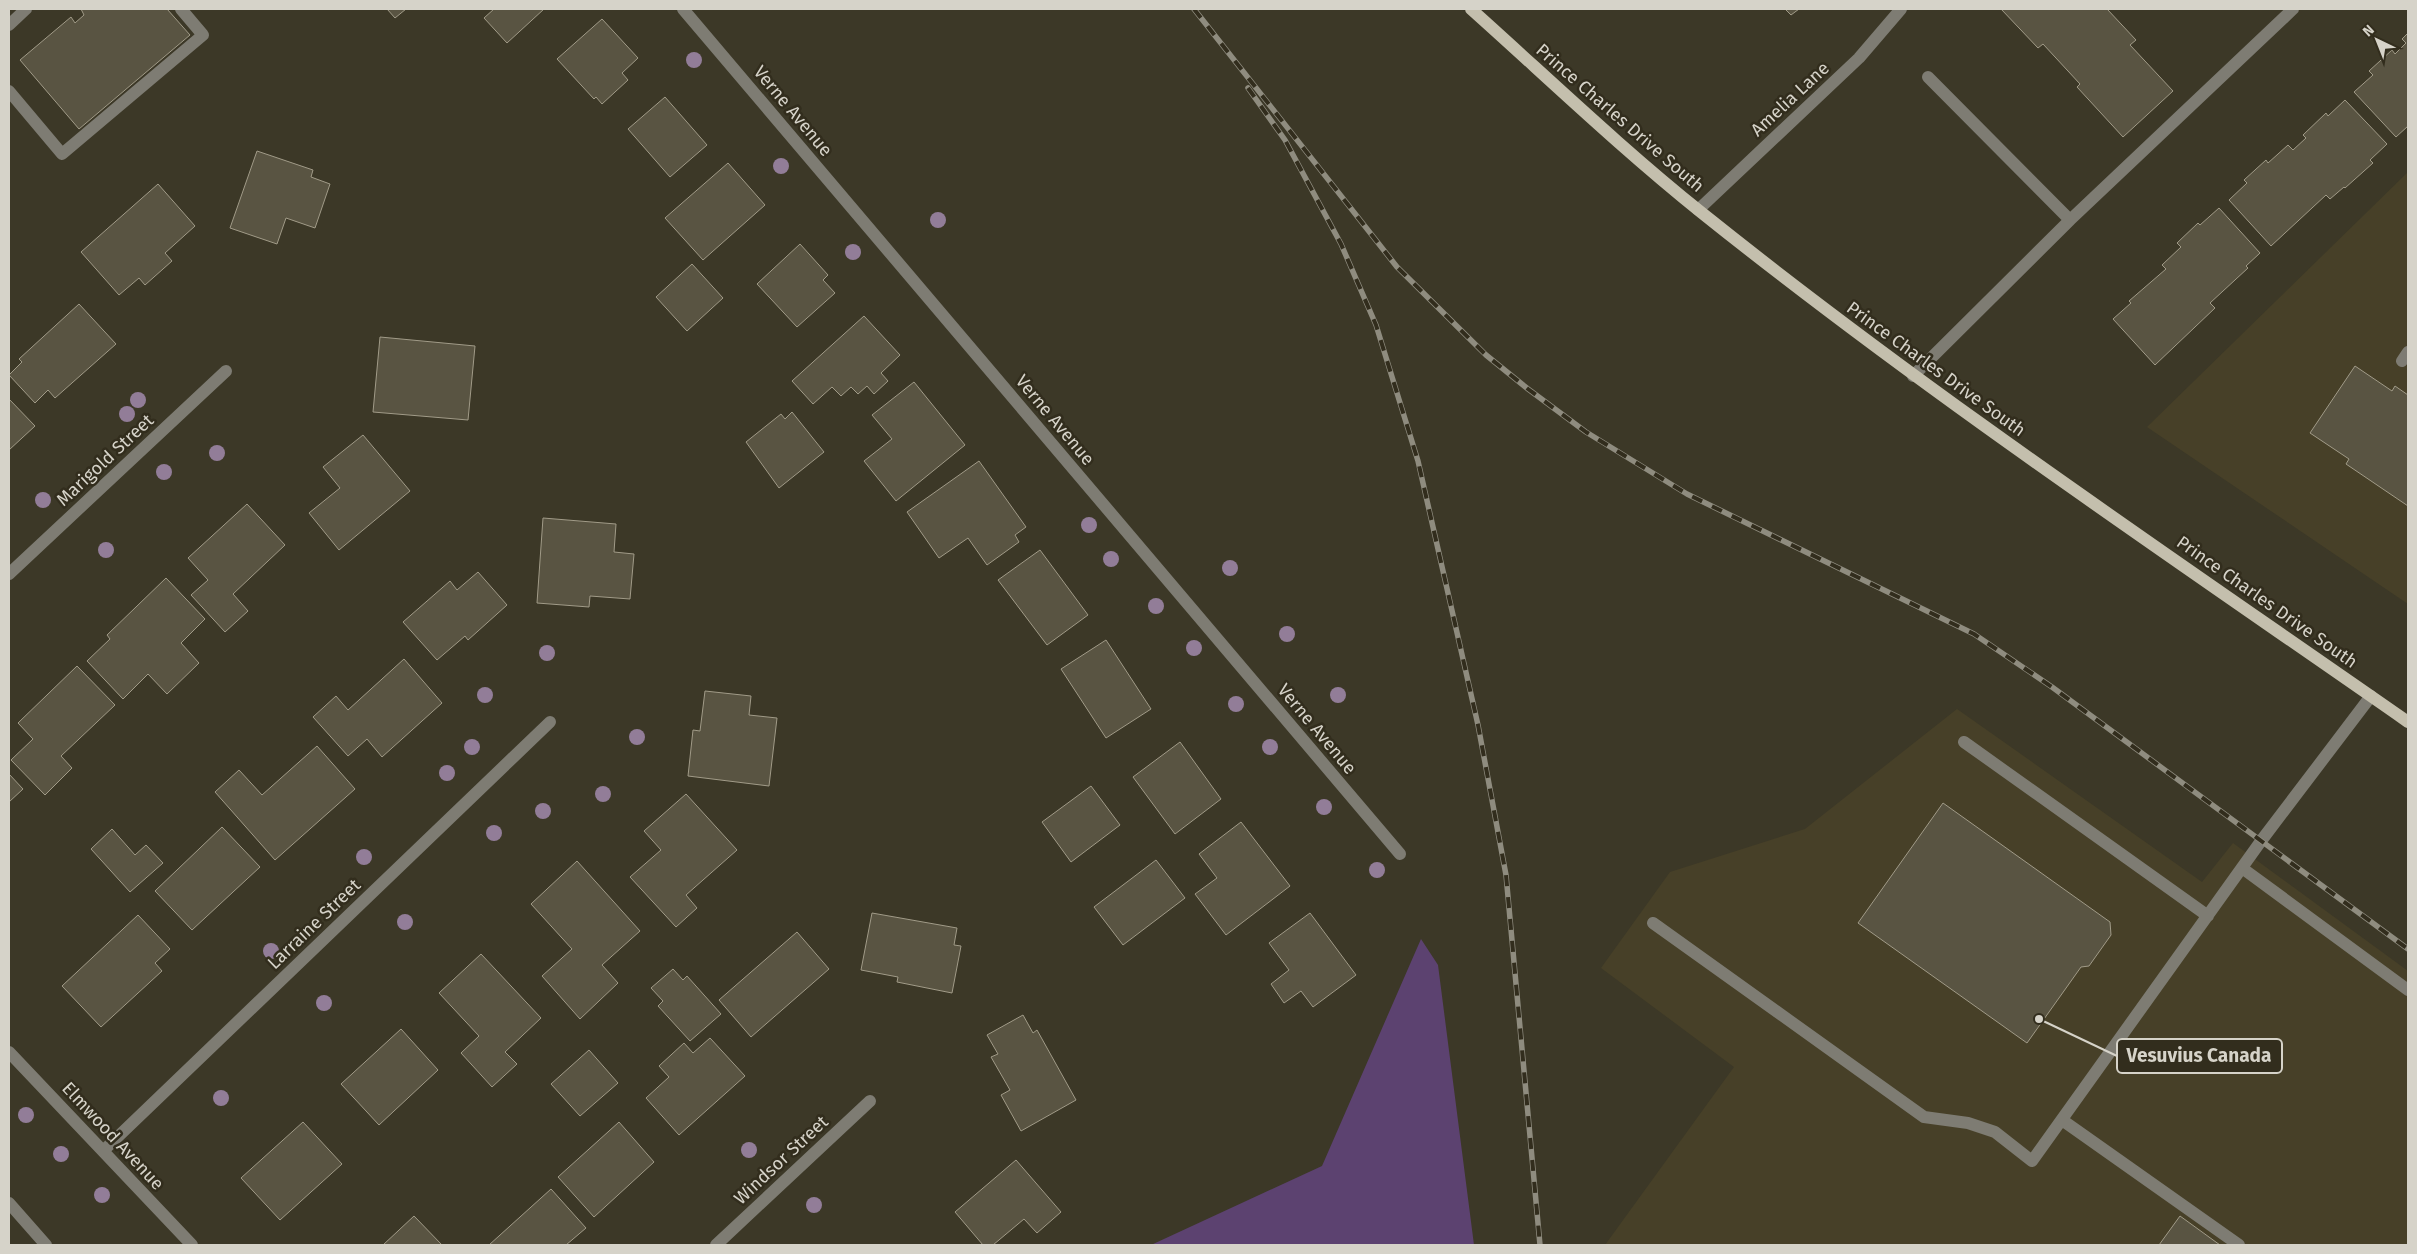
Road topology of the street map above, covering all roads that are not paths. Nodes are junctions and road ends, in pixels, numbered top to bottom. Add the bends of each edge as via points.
1 (26, 9) edge
2 (181, 9) edge
3 (683, 9) edge
4 (1471, 9) edge
5 (1901, 9) edge
6 (2293, 9) edge
7 (9, 25) edge
8 (1928, 77) dead end
9 (9, 91) edge
10 (1698, 210) junction
11 (2070, 220) junction
12 (226, 371) dead end
13 (1913, 376) junction
14 (9, 574) edge
15 (2371, 696) junction
16 (550, 722) dead end
17 (2408, 722) edge
18 (1964, 742) dead end
19 (1400, 854) dead end
20 (2242, 868) junction
21 (2208, 916) junction
22 (1654, 923) dead end
23 (2408, 990) edge
24 (9, 1052) edge
25 (870, 1101) dead end
26 (2062, 1120) junction
27 (103, 1151) junction
28 (9, 1203) edge
29 (46, 1245) edge
30 (192, 1245) edge
31 (716, 1245) edge
32 (2239, 1245) edge

1 - 7 street
2 - 9 street via 203,35 62,154
3 - 19 street, Verne Avenue
4 - 10 main road, Prince Charles Drive South
5 - 10 street, Amelia Lane via 1859,58
6 - 11 street
8 - 11 street
10 - 13 main road, Prince Charles Drive South
11 - 13 street
12 - 14 street, Marigold Street
13 - 15 main road, Prince Charles Drive South
15 - 17 main road, Prince Charles Drive South
15 - 20 street
16 - 27 street, Larraine Street
18 - 21 street
20 - 21 street
20 - 23 street
21 - 26 street
22 - 26 street via 1924,1117 1968,1123 1995,1132 2032,1161
24 - 27 street, Elmwood Avenue
25 - 31 street, Windsor Street
26 - 32 street
27 - 30 street, Elmwood Avenue
28 - 29 street

